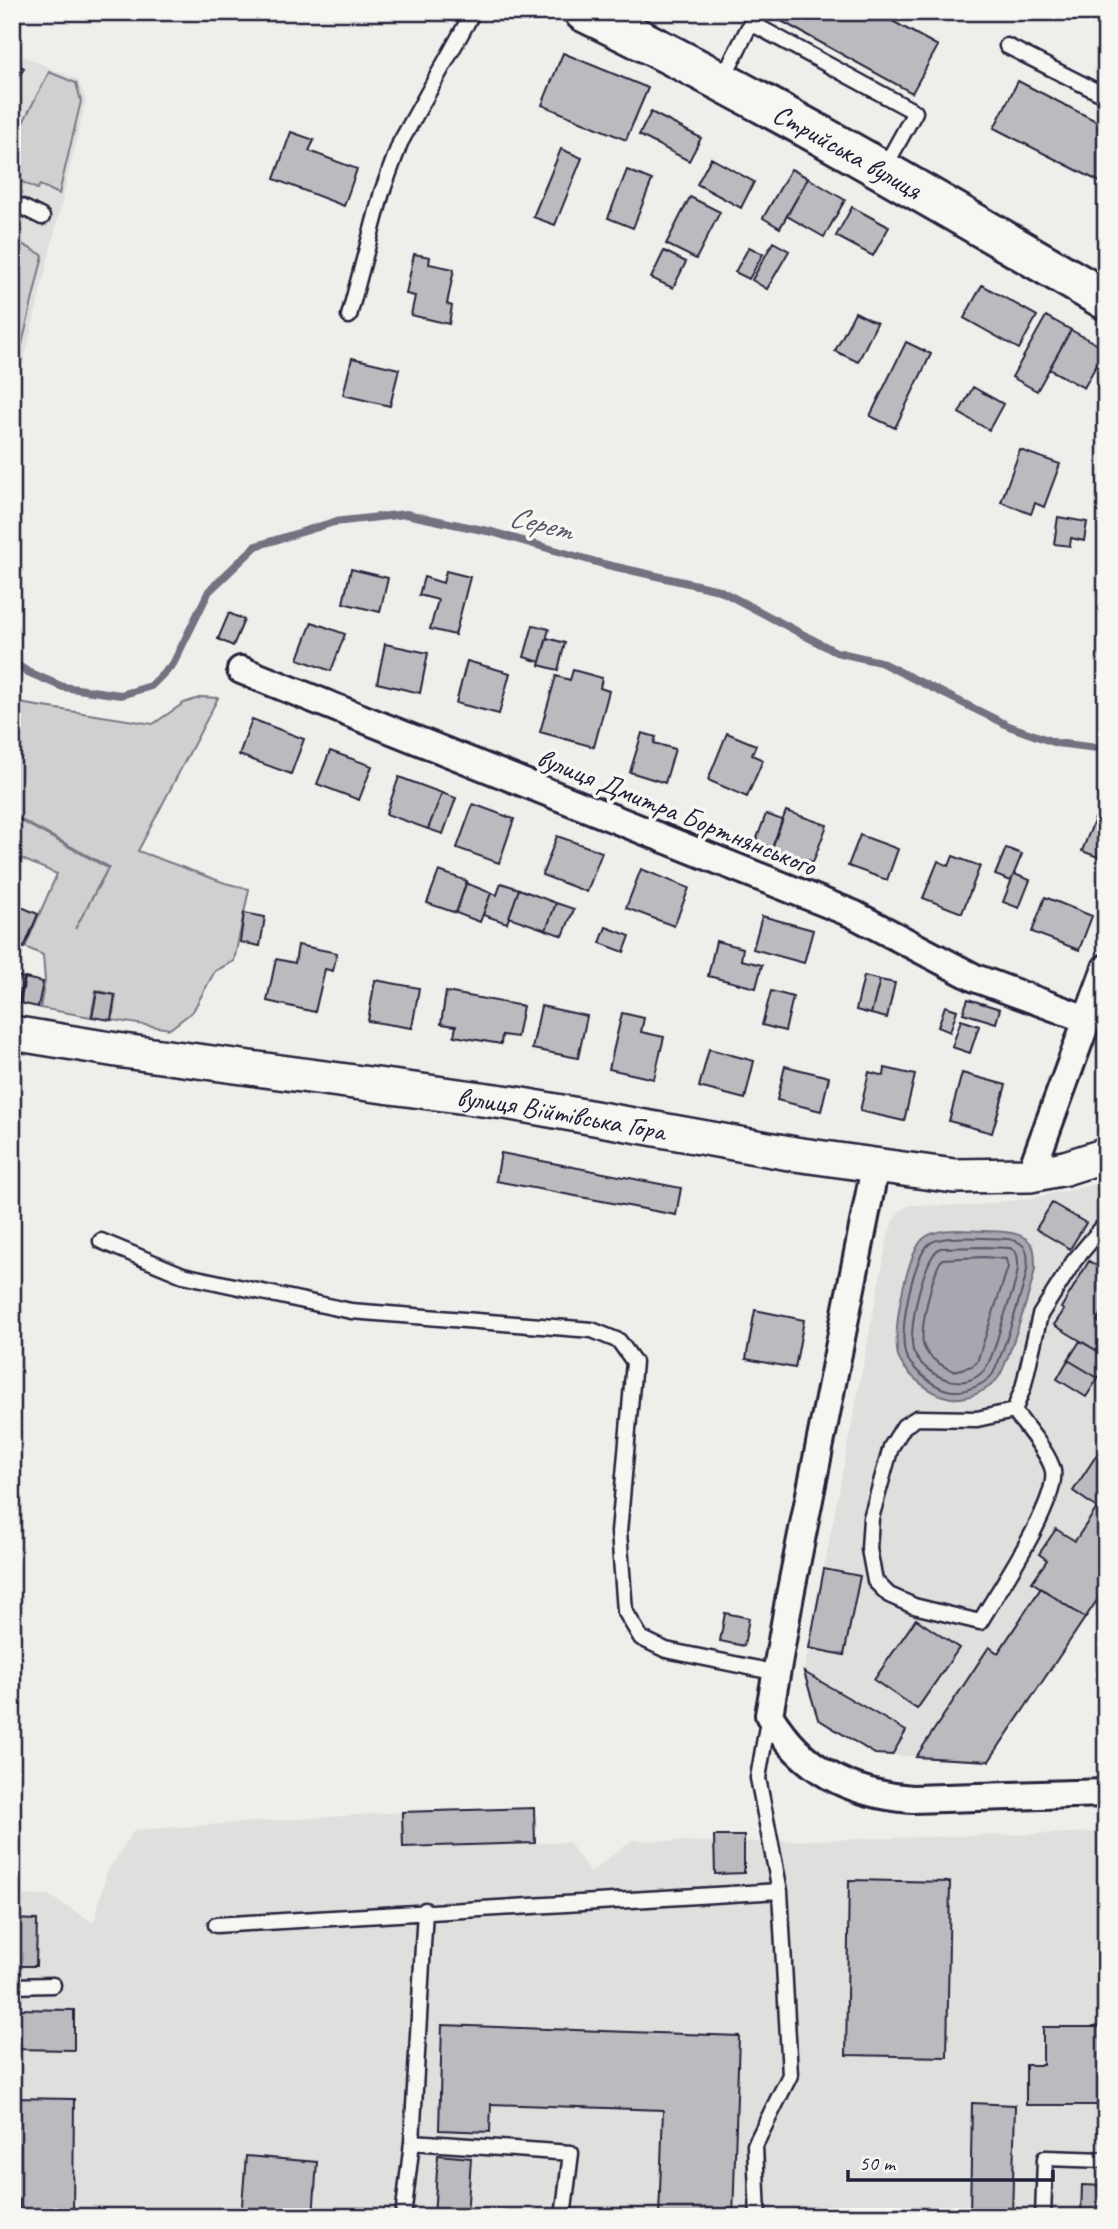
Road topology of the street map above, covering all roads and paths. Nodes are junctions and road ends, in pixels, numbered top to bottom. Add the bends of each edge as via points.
1 (473, 12) edge
2 (600, 16) edge
3 (1007, 46) dead end
4 (720, 83) junction
5 (1106, 96) edge
6 (883, 171) junction
7 (12, 202) edge
8 (42, 217) dead end
9 (1106, 300) edge
10 (349, 316) dead end
11 (241, 670) dead end
12 (1106, 968) edge
13 (1086, 1019) junction
14 (12, 1033) edge
15 (1106, 1155) edge
16 (875, 1167) junction
17 (1030, 1175) junction
18 (1106, 1223) edge
19 (101, 1241) dead end
20 (1014, 1411) junction
21 (778, 1672) junction
22 (769, 1715) junction
23 (1106, 1793) edge
24 (780, 1891) junction
25 (425, 1910) junction
26 (216, 1924) dead end
27 (12, 1986) edge
28 (52, 1986) dead end
29 (412, 2142) junction
30 (1106, 2160) edge
31 (403, 2217) edge
32 (563, 2217) edge
33 (758, 2217) edge
34 (1043, 2217) edge

1 - 10 lane via 400,143
2 - 4 main road, Стрийська вулиця
3 - 5 lane
4 - 6 main road, Стрийська вулиця
4 - 6 lane via 751,23 915,112
6 - 9 main road, Стрийська вулиця
7 - 8 lane
11 - 13 street, вулиця Дмитра Бортнянського via 853,915 975,978
12 - 13 street
13 - 17 street
14 - 16 street, вулиця Війтівська Гора via 511,1102
15 - 17 street, вулиця Війтівська Гора
16 - 17 street, вулиця Війтівська Гора via 954,1176
16 - 21 street
18 - 20 lane via 1074,1261 1040,1315
19 - 21 lane via 183,1275 351,1311 592,1330 619,1341 634,1362 618,1532 625,1611 641,1638 666,1650
20 - 20 lane via 976,1419 917,1418 904,1426 891,1447 871,1518 875,1581 889,1595 980,1622 1044,1511 1052,1488 1053,1470
21 - 22 street
22 - 23 street via 781,1734 817,1768 839,1782 886,1797
22 - 24 lane via 758,1778
24 - 25 lane
24 - 33 lane via 790,2075 755,2145
25 - 26 lane
25 - 29 lane
27 - 28 lane
29 - 31 lane
29 - 32 lane via 571,2153
30 - 34 lane via 1045,2158

